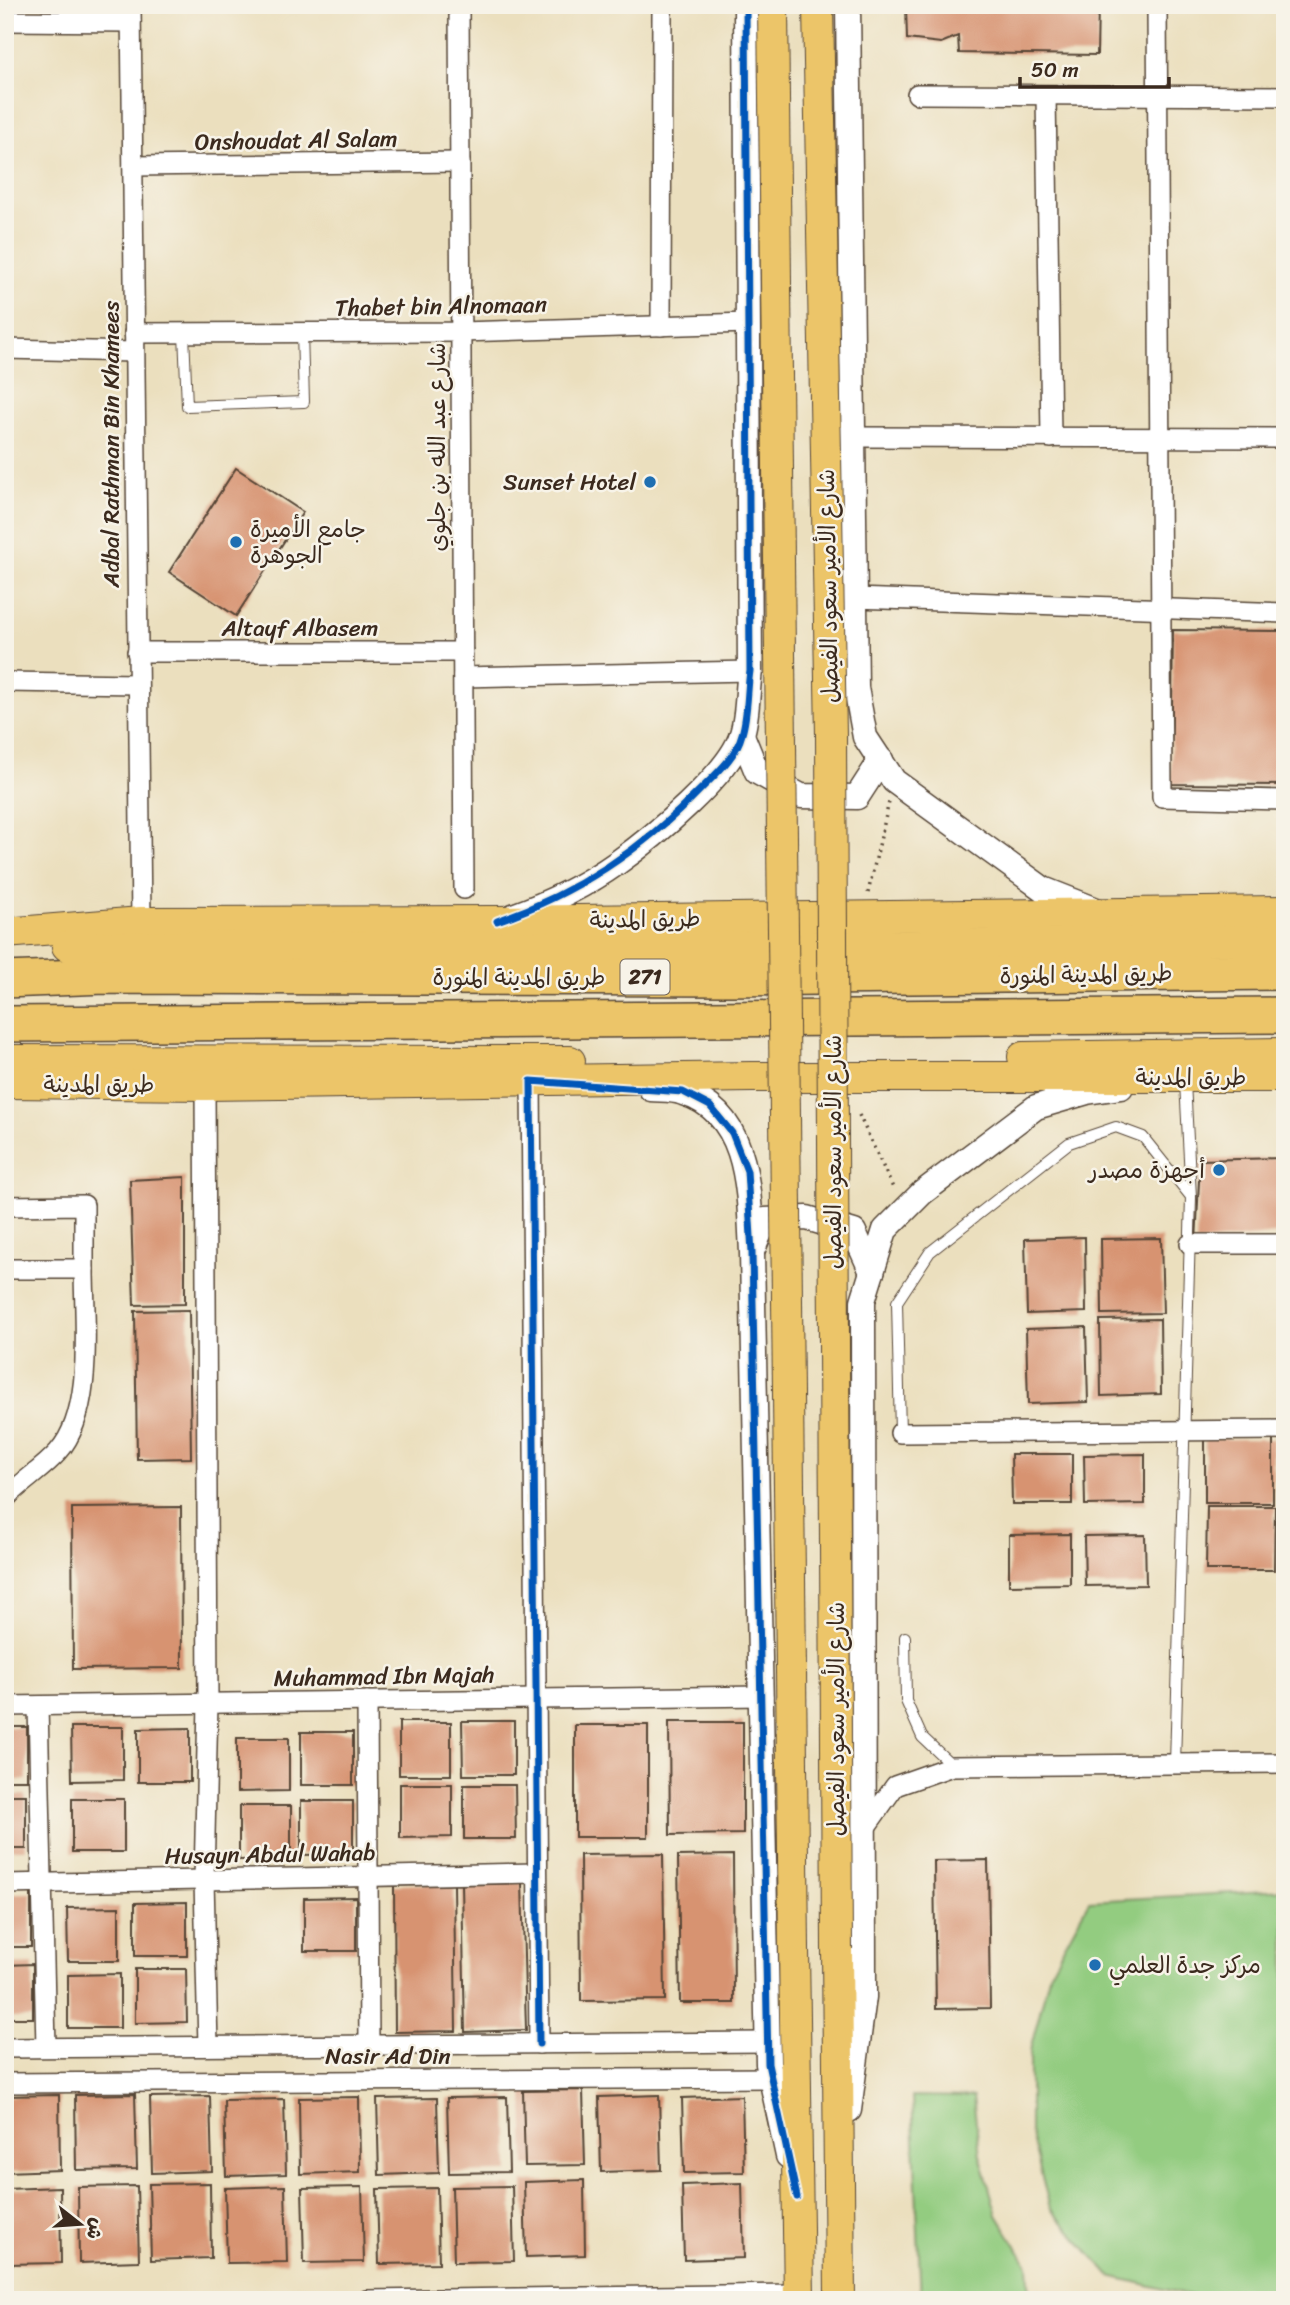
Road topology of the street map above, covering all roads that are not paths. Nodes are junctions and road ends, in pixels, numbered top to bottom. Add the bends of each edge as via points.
1 (459, 5) edge
2 (662, 5) edge
3 (746, 5) edge
4 (773, 5) edge
5 (818, 5) edge
6 (848, 5) edge
7 (1157, 5) edge
8 (131, 14) edge
9 (5, 21) edge
10 (917, 94) dead end
11 (1046, 95) junction
12 (1158, 95) junction
13 (1285, 96) edge
14 (460, 162) junction
15 (133, 166) junction
16 (748, 323) junction
17 (661, 326) junction
18 (302, 332) junction
19 (461, 332) junction
20 (184, 333) junction
21 (134, 343) junction
22 (5, 349) edge
23 (854, 438) junction
24 (1051, 438) junction
25 (1160, 438) junction
26 (1285, 438) edge
27 (855, 598) junction
28 (1159, 609) junction
29 (1285, 613) edge
30 (137, 652) junction
31 (463, 652) junction
32 (750, 671) junction
33 (463, 677) junction
34 (5, 682) edge
35 (138, 684) junction
36 (742, 735) junction
37 (881, 760) junction
38 (1285, 800) edge
39 (464, 889) dead end
40 (1285, 911) edge
41 (1102, 913) junction
42 (497, 921) junction
43 (141, 922) junction
44 (5, 933) edge
45 (1285, 940) edge
46 (832, 945) junction
47 (5, 946) edge
48 (782, 947) junction
49 (1285, 972) edge
50 (5, 980) edge
51 (1285, 1015) edge
52 (5, 1024) edge
53 (1285, 1054) edge
54 (5, 1060) edge
55 (833, 1060) junction
56 (785, 1061) junction
57 (1285, 1077) edge
58 (1184, 1078) junction
59 (531, 1082) junction
60 (5, 1083) edge
61 (205, 1084) junction
62 (1191, 1197) junction
63 (5, 1206) edge
64 (1190, 1244) junction
65 (1285, 1244) edge
66 (752, 1253) junction
67 (5, 1269) edge
68 (84, 1269) junction
69 (872, 1272) junction
70 (1285, 1430) edge
71 (1185, 1431) junction
72 (900, 1433) joint
73 (5, 1499) edge
74 (905, 1637) dead end
75 (763, 1696) junction
76 (537, 1699) junction
77 (367, 1701) junction
78 (208, 1703) junction
79 (5, 1706) edge
80 (38, 1706) junction
81 (1285, 1763) edge
82 (1175, 1764) junction
83 (952, 1766) junction
84 (863, 1831) junction
85 (536, 1872) junction
86 (368, 1876) junction
87 (204, 1880) junction
88 (42, 1883) junction
89 (5, 1884) edge
90 (768, 2042) junction
91 (539, 2044) junction
92 (369, 2045) junction
93 (208, 2046) junction
94 (46, 2047) junction
95 (5, 2048) edge
96 (771, 2078) junction
97 (5, 2083) edge
98 (840, 2184) junction
99 (797, 2197) junction
100 (799, 2297) edge
101 (553, 2299) edge
102 (367, 2300) edge
103 (840, 2300) edge

1 - 14 street, شارع عبد الله بن جلوي
2 - 17 street
3 - 16 street
4 - 48 main road, شارع الأمير سعود الفيصل, bridge
5 - 46 main road, شارع الأمير سعود الفيصل, bridge
6 - 23 street
7 - 12 street
8 - 9 street
8 - 15 street, Adbal Rathman Bin Khamees
10 - 11 street
11 - 12 street
11 - 24 street
12 - 13 street
12 - 25 street
14 - 15 street, Onshoudat Al Salam
14 - 19 street, شارع عبد الله بن جلوي
15 - 21 street, Adbal Rathman Bin Khamees
16 - 17 street, Thabet bin Alnomaan
16 - 32 street
17 - 19 street, Thabet bin Alnomaan
18 - 19 street, Thabet bin Alnomaan
18 - 20 street, Thabet bin Alnomaan
18 - 20 lane via 304,402 187,406
19 - 31 street, شارع عبد الله بن جلوي
20 - 21 street, Thabet bin Alnomaan
21 - 22 street, Thabet bin Alnomaan
21 - 30 street, Adbal Rathman Bin Khamees
23 - 24 street
23 - 27 street
24 - 25 street
25 - 26 street
25 - 28 street
27 - 28 street
27 - 37 street via 856,688 865,737
28 - 29 street
28 - 38 street via 1162,797
30 - 31 street, Altayf Albasem
30 - 35 street, Adbal Rathman Bin Khamees
31 - 33 street, شارع عبد الله بن جلوي
32 - 33 street
32 - 36 street
33 - 39 street, شارع عبد الله بن جلوي
34 - 35 street
35 - 43 street, Adbal Rathman Bin Khamees
36 - 37 street via 757,772 802,796 857,797
36 - 42 street via 727,763 681,810 617,863 542,906
37 - 41 street via 894,781 1043,889
40 - 41 main road, طريق المدينة
41 - 42 main road, طريق المدينة
42 - 43 main road, طريق المدينة
43 - 44 main road, طريق المدينة
45 - 46 main road, طريق المدينة
46 - 48 main road, طريق المدينة
46 - 55 main road, شارع الأمير سعود الفيصل, bridge
47 - 48 main road, طريق المدينة
48 - 56 main road, شارع الأمير سعود الفيصل, bridge
49 - 50 highway, طريق المدينة المنورة / 271
51 - 52 highway, طريق المدينة المنورة / 271
53 - 55 main road, طريق المدينة
54 - 56 main road, طريق المدينة
55 - 56 main road, طريق المدينة
55 - 98 main road, شارع الأمير سعود الفيصل, bridge
56 - 99 main road, شارع الأمير سعود الفيصل, bridge
57 - 58 main road, طريق المدينة
58 - 59 main road, طريق المدينة via 751,1077
58 - 62 lane
58 - 69 street via 1087,1092 1035,1107 922,1193 885,1230
59 - 61 main road, طريق المدينة
59 - 66 street via 683,1093 710,1107 732,1133 747,1171
59 - 76 street
60 - 61 main road, طريق المدينة
61 - 78 street
62 - 64 lane
62 - 72 lane via 1143,1137 1116,1127 1069,1143 930,1252 897,1302
63 - 68 street via 85,1205
64 - 65 street
64 - 71 lane
66 - 69 street via 765,1220 807,1218 854,1232
66 - 75 street
67 - 68 street
68 - 73 street via 80,1411 59,1452
69 - 84 street via 863,1301
70 - 71 street
71 - 72 street
71 - 82 lane
74 - 83 lane via 906,1701 922,1737
75 - 76 street, Muhammad Ibn Majah
75 - 90 street
76 - 77 street, Muhammad Ibn Majah
76 - 85 street
77 - 78 street, Muhammad Ibn Majah
77 - 86 street
78 - 80 street, Muhammad Ibn Majah
78 - 87 street
79 - 80 street, Muhammad Ibn Majah
80 - 88 street
81 - 82 street
82 - 83 street
83 - 84 street via 895,1786
84 - 98 street via 863,1997
85 - 86 street, Husayn Abdul Wahab
85 - 91 street
86 - 87 street, Husayn Abdul Wahab
86 - 92 street
87 - 88 street, Husayn Abdul Wahab
87 - 93 street
88 - 89 street, Husayn Abdul Wahab
88 - 94 street
90 - 91 street, Nasir Ad Din
90 - 96 street
91 - 92 street, Nasir Ad Din
92 - 93 street, Nasir Ad Din
93 - 94 street, Nasir Ad Din
94 - 95 street, Nasir Ad Din
96 - 97 street, Nasir Ad Din
96 - 99 street
98 - 103 main road, شارع الأمير سعود الفيصل
99 - 100 main road, شارع الأمير سعود الفيصل
100 - 101 street
101 - 102 street

